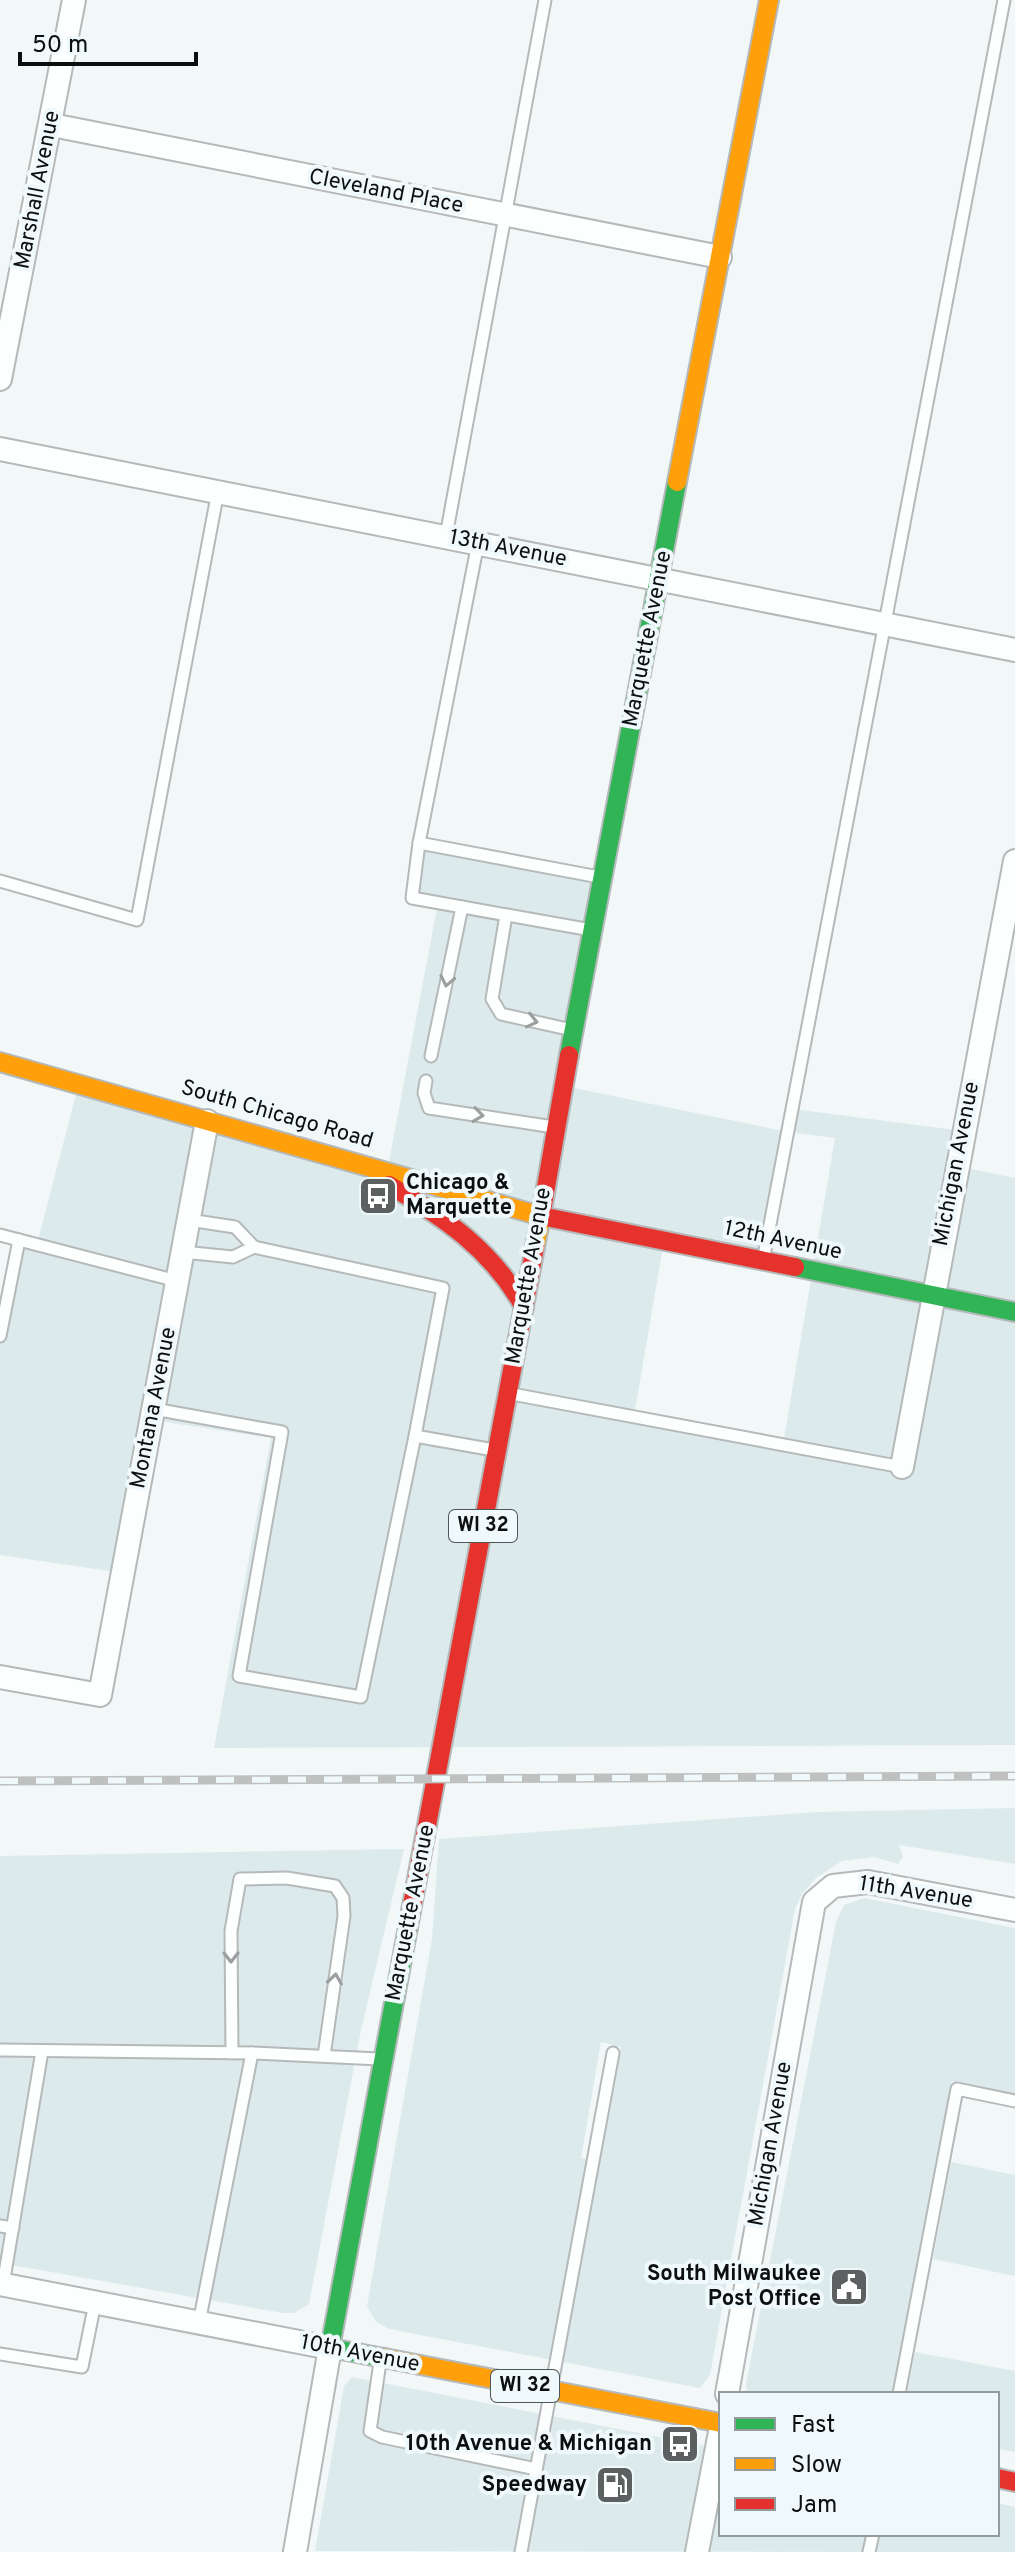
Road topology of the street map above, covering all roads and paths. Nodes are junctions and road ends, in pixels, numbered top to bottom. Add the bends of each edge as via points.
1 (74, 0) edge
2 (545, 0) edge
3 (769, 0) edge
4 (1004, 0) edge
5 (52, 125) junction
6 (504, 215) junction
7 (720, 257) junction
8 (0, 379) edge
9 (0, 449) edge
10 (218, 491) junction
11 (446, 536) junction
12 (478, 543) junction
13 (660, 579) junction
14 (885, 624) junction
15 (1015, 650) edge
16 (419, 843) junction
17 (1015, 861) edge
18 (601, 877) junction
19 (0, 881) edge
20 (462, 907) junction
21 (506, 915) junction
22 (591, 930) junction
23 (574, 1030) junction
24 (431, 1056) dead end
25 (0, 1062) edge
26 (426, 1081) dead end
27 (207, 1121) junction
28 (556, 1127) junction
29 (348, 1161) junction
30 (541, 1216) junction
31 (189, 1220) junction
32 (0, 1235) edge
33 (19, 1240) junction
34 (254, 1247) junction
35 (183, 1252) junction
36 (763, 1261) junction
37 (177, 1281) junction
38 (932, 1296) junction
39 (524, 1307) junction
40 (1015, 1312) edge
41 (0, 1336) edge
42 (508, 1393) junction
43 (154, 1409) junction
44 (415, 1436) junction
45 (497, 1450) junction
46 (902, 1467) joint
47 (0, 1677) edge
48 (819, 1895) joint
49 (1015, 1910) edge
50 (0, 2050) edge
51 (42, 2051) junction
52 (232, 2053) junction
53 (252, 2053) junction
54 (613, 2053) dead end
55 (324, 2056) junction
56 (384, 2059) junction
57 (1015, 2101) edge
58 (0, 2226) edge
59 (13, 2228) junction
60 (2, 2285) edge
61 (95, 2303) junction
62 (199, 2323) junction
63 (330, 2348) junction
64 (0, 2354) edge
65 (381, 2358) junction
66 (551, 2391) junction
67 (727, 2392) edge
68 (899, 2392) edge
69 (719, 2425) edge
70 (719, 2436) edge
71 (536, 2469) junction
72 (295, 2552) edge
73 (521, 2552) edge
74 (697, 2552) edge

1 - 5 street, Marshall Avenue
2 - 6 lane
3 - 7 main road, Marquette Avenue
4 - 14 lane
5 - 6 street, Cleveland Place
5 - 8 street, Marshall Avenue
6 - 7 street, Cleveland Place
6 - 11 lane
7 - 13 main road, Marquette Avenue
9 - 10 street, 13th Avenue
10 - 11 street, 13th Avenue
10 - 19 lane via 137,920
11 - 12 street, 13th Avenue
12 - 13 street, 13th Avenue
12 - 16 lane
13 - 14 street, 13th Avenue
13 - 18 main road, Marquette Avenue
14 - 15 street, 13th Avenue
14 - 36 lane
16 - 18 lane
16 - 20 lane via 412,898
17 - 38 street, Michigan Avenue
18 - 22 main road, Marquette Avenue
20 - 21 lane
20 -> 24 lane
21 - 22 lane
21 -> 23 lane via 492,999 501,1014
22 - 23 main road, Marquette Avenue
23 - 28 main road, Marquette Avenue
25 - 27 main road, South Chicago Road
26 -> 28 lane via 429,1108
27 - 29 main road, South Chicago Road
27 - 31 street, Montana Avenue
28 - 30 main road, Marquette Avenue
29 - 30 main road, South Chicago Road
29 - 39 main road via 463,1229 495,1259
30 - 36 main road, 12th Avenue
30 - 39 main road, Marquette Avenue / WI 32
31 - 34 lane via 235,1227
31 - 35 street, Montana Avenue
32 - 33 lane
33 - 37 lane
33 - 41 lane
34 - 35 lane via 233,1257
34 - 44 lane via 443,1288
35 - 37 street, Montana Avenue
36 - 38 main road, 12th Avenue
37 - 43 street, Montana Avenue
38 - 40 main road, 12th Avenue
38 - 46 street, Michigan Avenue
39 - 42 main road, Marquette Avenue / WI 32
42 - 45 main road, Marquette Avenue / WI 32
42 - 46 lane
43 - 44 lane via 282,1432 239,1676 361,1697
43 - 47 street, Montana Avenue via 100,1695
44 - 45 lane
45 - 56 main road, Marquette Avenue / WI 32
48 - 49 street, 11th Avenue via 842,1883 868,1882
48 - 67 street, Michigan Avenue via 811,1910
50 - 51 lane
51 - 52 lane
51 - 59 lane
52 - 53 lane
55 -> 52 lane via 343,1898 335,1886 287,1878 240,1879 231,1931
53 - 55 lane
53 - 62 lane
54 - 66 lane
55 - 56 lane
56 - 63 main road, Marquette Avenue / WI 32
57 - 68 lane via 957,2089
58 - 59 lane
59 - 60 lane
60 - 61 street, 10th Avenue
61 - 62 street, 10th Avenue
61 - 64 lane via 82,2367
62 - 63 street, 10th Avenue
63 - 65 main road, 10th Avenue / WI 32
63 - 72 street, Marquette Avenue
65 - 66 main road, 10th Avenue / WI 32
65 - 71 lane via 370,2431
66 - 69 main road, 10th Avenue / WI 32
66 - 71 lane
70 - 74 street
71 - 73 lane

